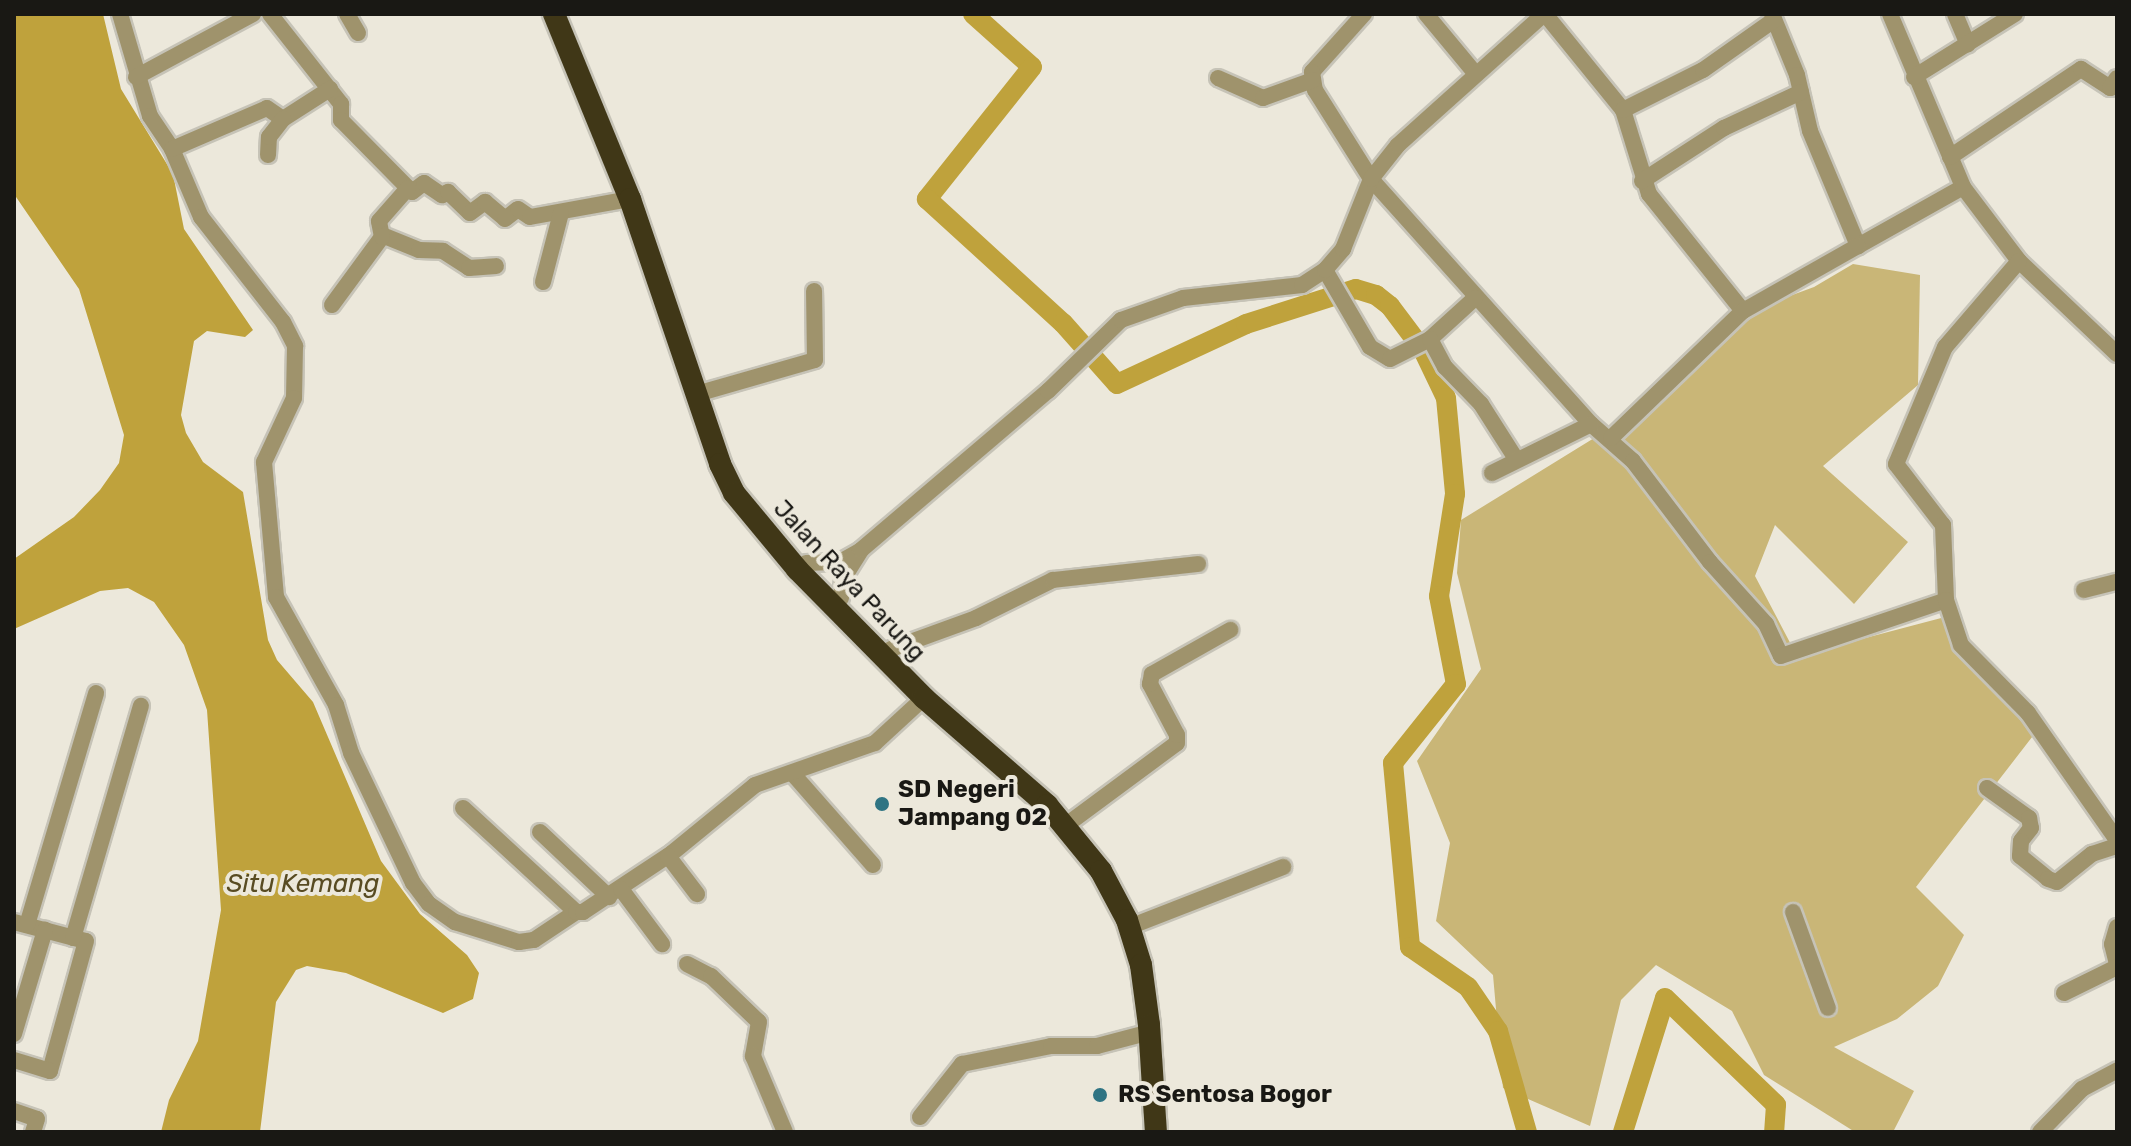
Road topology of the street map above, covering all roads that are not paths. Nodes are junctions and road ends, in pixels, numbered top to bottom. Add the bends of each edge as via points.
1 (120, 14) edge
2 (253, 14) edge
3 (270, 14) edge
4 (347, 14) edge
5 (554, 14) edge
6 (563, 14) edge
7 (1364, 14) edge
8 (1426, 14) edge
9 (1544, 14) edge
10 (1890, 14) edge
11 (1955, 14) edge
12 (2015, 14) edge
13 (1773, 17) edge
14 (358, 33) dead end
15 (1968, 44) junction
16 (1475, 73) junction
17 (136, 77) junction
18 (1914, 77) junction
19 (1218, 78) dead end
20 (1313, 80) junction
21 (2115, 87) edge
22 (330, 89) junction
23 (1801, 92) junction
24 (1623, 110) junction
25 (283, 119) junction
26 (172, 149) junction
27 (268, 155) dead end
28 (1950, 157) junction
29 (1371, 179) junction
30 (1642, 181) junction
31 (1963, 187) junction
32 (408, 188) junction
33 (630, 199) junction
34 (561, 213) junction
35 (382, 235) junction
36 (1858, 246) junction
37 (2019, 261) junction
38 (496, 266) dead end
39 (1325, 270) junction
40 (543, 282) dead end
41 (814, 291) dead end
42 (1475, 298) junction
43 (332, 305) dead end
44 (1743, 311) junction
45 (1430, 339) junction
46 (2117, 354) edge
47 (707, 391) junction
48 (1591, 424) junction
49 (1611, 438) junction
50 (1516, 459) junction
51 (1492, 473) dead end
52 (861, 550) junction
53 (806, 563) junction
54 (1198, 564) dead end
55 (2117, 582) edge
56 (2084, 590) dead end
57 (841, 598) junction
58 (1946, 600) junction
59 (1230, 630) dead end
60 (891, 649) junction
61 (96, 693) dead end
62 (924, 698) junction
63 (141, 706) dead end
64 (793, 774) junction
65 (1987, 788) dead end
66 (463, 808) dead end
67 (1073, 820) junction
68 (540, 832) dead end
69 (2117, 840) edge
70 (2117, 846) edge
71 (668, 856) junction
72 (873, 865) dead end
73 (1283, 867) dead end
74 (615, 893) junction
75 (697, 894) dead end
76 (576, 912) junction
77 (1793, 912) dead end
78 (21, 923) edge
79 (1137, 924) junction
80 (2117, 927) edge
81 (45, 930) junction
82 (73, 938) junction
83 (662, 944) dead end
84 (687, 964) dead end
85 (2117, 965) edge
86 (2064, 993) dead end
87 (1828, 1008) dead end
88 (1150, 1032) junction
89 (14, 1034) edge
90 (14, 1060) edge
91 (2117, 1070) edge
92 (14, 1111) edge
93 (920, 1117) dead end
94 (1160, 1121) edge
95 (33, 1132) edge
96 (785, 1132) edge
97 (2040, 1132) edge

1 - 17 street
2 - 17 street
3 - 22 street
4 - 14 street
5 - 33 highway, Jalan Raya Parung
6 - 47 highway, Jalan Raya Parung via 658,248
7 - 20 street via 1319,60
8 - 16 street
9 - 16 street
9 - 24 street
10 - 18 street
11 - 15 street
12 - 15 street
13 - 23 street
13 - 24 street via 1703,70
15 - 18 street
16 - 29 street via 1398,145
17 - 26 street via 150,116
18 - 28 street
19 - 20 street via 1263,98
20 - 29 street
21 - 28 street via 2081,69
22 - 25 street
22 - 32 street via 343,107 341,120
23 - 30 street via 1724,128
23 - 36 street via 1810,131
24 - 30 street
25 - 26 street via 267,108
25 - 27 street via 269,137
26 - 76 street via 208,230 283,322 295,346 294,398 264,462 276,597 336,705 351,753 413,883 429,904 455,922 519,942 534,940
28 - 31 street
29 - 39 street via 1343,249
29 - 42 street
30 - 44 street via 1700,263
31 - 36 street
31 - 37 street
32 - 34 street via 414,192 424,183 444,196 448,192 470,213 485,202 505,219 519,209 528,217
32 - 35 street via 379,221
33 - 34 street
33 - 62 highway, Jalan Raya Parung via 734,493 797,569
34 - 40 street
35 - 38 street via 419,250 443,251 469,268
35 - 43 street
36 - 44 street
37 - 46 street
37 - 58 street via 1945,347 1896,464 1943,525
39 - 45 street via 1379,356 1390,359
39 - 52 street via 1302,285 1149,306 1098,337 1048,391
41 - 47 street via 815,360
42 - 45 street
42 - 48 street
44 - 49 street
45 - 50 street via 1445,367 1481,404
47 - 53 highway, Jalan Raya Parung via 743,491
48 - 49 street
48 - 50 street
49 - 58 street via 1752,606 1781,656
50 - 51 street
52 - 53 street via 840,562
52 - 57 street via 843,579
53 - 57 highway, Jalan Raya Parung
54 - 60 street via 1053,580 976,618
55 - 56 street
57 - 60 highway, Jalan Raya Parung
58 - 69 street via 1961,645 2028,713
59 - 67 street via 1152,674 1150,684 1177,743
60 - 67 highway, Jalan Raya Parung
61 - 78 street
62 - 64 street via 875,743
62 - 88 highway, Jalan Raya Parung via 1047,805 1101,871 1127,920 1141,965
63 - 82 street
64 - 71 street via 755,785
64 - 72 street
65 - 70 street via 2029,818 2031,828 2021,841 2020,856 2048,879 2057,882 2092,854
66 - 76 street
67 - 79 highway, Jalan Raya Parung via 1108,865
68 - 74 street
71 - 74 street
71 - 75 street
73 - 79 street
74 - 76 street
74 - 83 street
77 - 87 street
78 - 81 street
79 - 94 highway, Jalan Raya Parung via 1150,964
80 - 85 street via 2112,944
81 - 82 street
81 - 89 street
82 - 90 street via 86,941 50,1071
84 - 96 street via 711,976 759,1022 753,1056
85 - 86 street
88 - 93 street via 1097,1046 1051,1046 962,1064
88 - 94 highway, Jalan Raya Parung
91 - 97 street via 2082,1089
92 - 95 street via 37,1119

